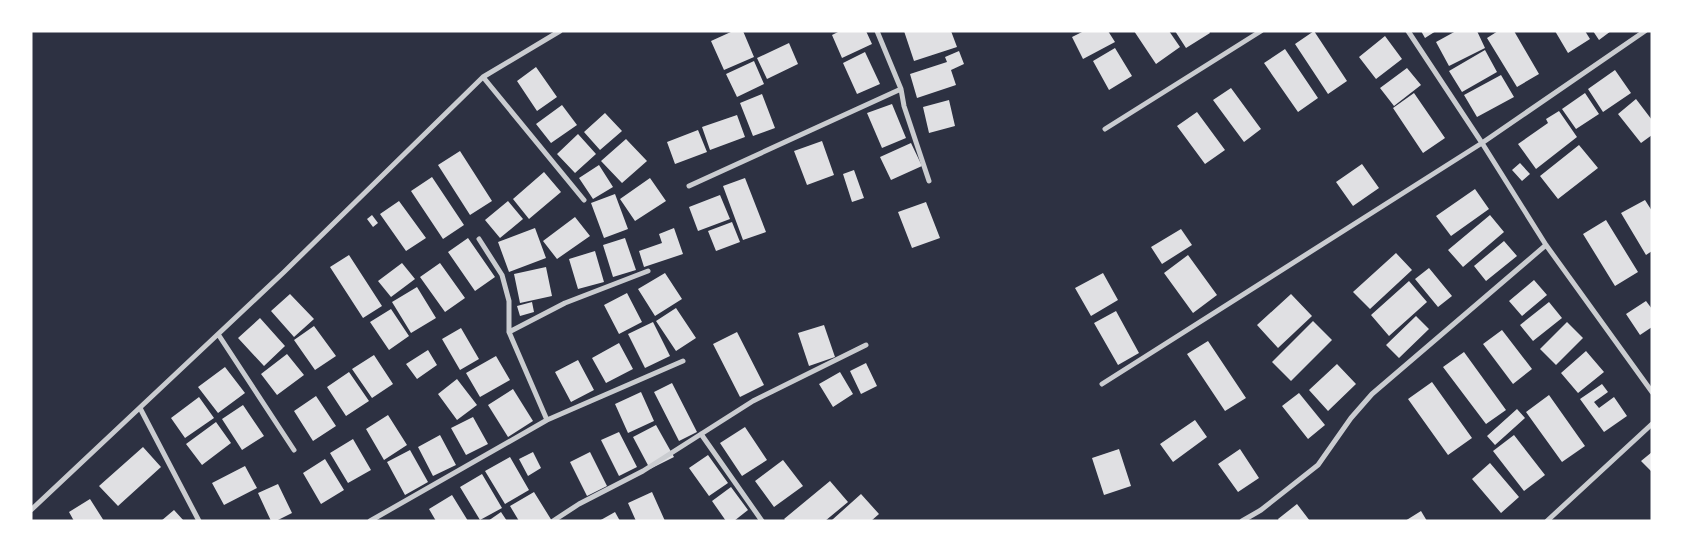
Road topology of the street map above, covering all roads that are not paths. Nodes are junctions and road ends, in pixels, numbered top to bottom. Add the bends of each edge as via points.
1 (560, 31) edge
2 (876, 31) edge
3 (1261, 31) edge
4 (1408, 31) edge
5 (1645, 31) edge
6 (483, 77) junction
7 (901, 89) junction
8 (1105, 129) dead end
9 (1482, 143) junction
10 (929, 181) dead end
11 (689, 186) dead end
12 (584, 200) dead end
13 (479, 239) dead end
14 (1546, 245) junction
15 (648, 271) dead end
16 (509, 332) junction
17 (218, 334) junction
18 (866, 345) dead end
19 (683, 360) dead end
20 (1102, 384) dead end
21 (1652, 392) edge
22 (140, 408) junction
23 (548, 420) junction
24 (1652, 424) edge
25 (701, 434) junction
26 (294, 450) dead end
27 (31, 510) edge
28 (760, 520) edge
29 (199, 521) edge
30 (370, 521) edge
31 (553, 521) edge
32 (1242, 521) edge
33 (1547, 521) edge

1 - 6 street
2 - 7 street
3 - 8 street
4 - 9 street
5 - 9 street
6 - 12 street
6 - 17 street
7 - 10 street
7 - 11 street
9 - 14 street
9 - 20 street
13 - 16 street via 502,275 508,301
14 - 21 street
14 - 32 street via 1372,394 1318,465
15 - 16 street via 564,303
16 - 23 street
17 - 22 street
17 - 26 street
18 - 25 street via 753,401
19 - 23 street
22 - 27 street
22 - 29 street
23 - 30 street
24 - 33 street
25 - 28 street
25 - 31 street via 643,471

